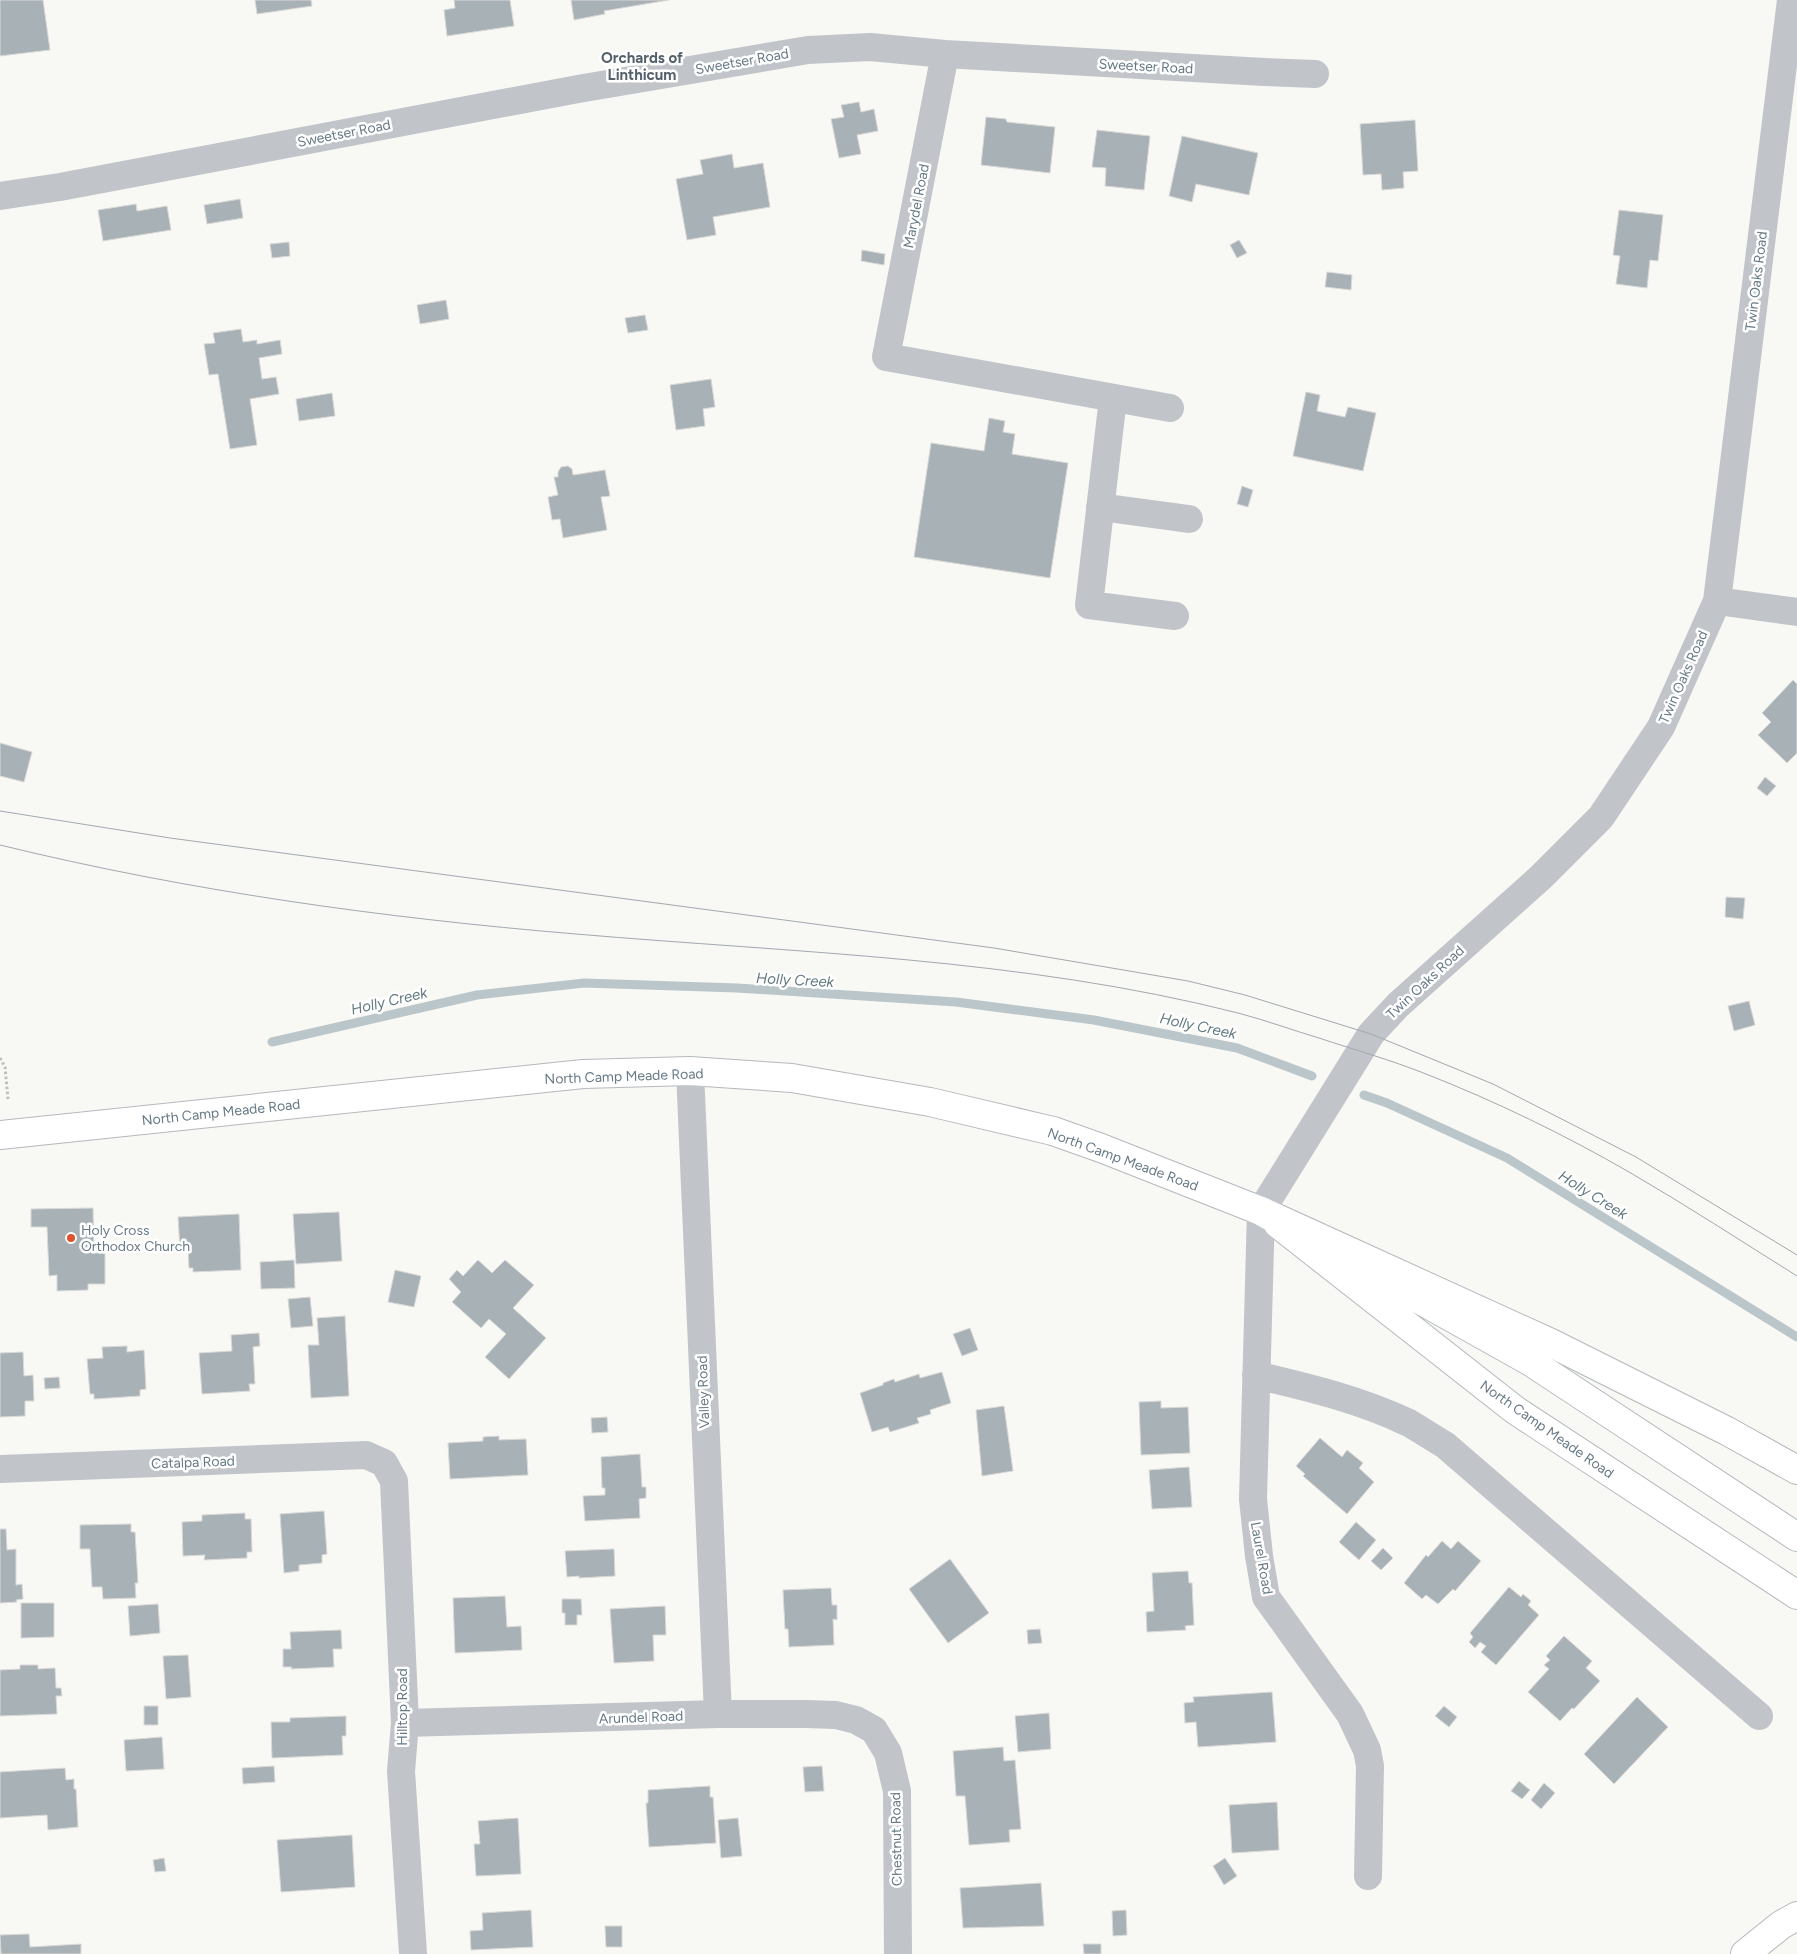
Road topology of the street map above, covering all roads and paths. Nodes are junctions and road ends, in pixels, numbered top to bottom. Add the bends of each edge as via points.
1 (1791, 0) edge
2 (945, 54) junction
3 (1315, 74) dead end
4 (0, 196) edge
5 (1113, 398) junction
6 (1170, 408) dead end
7 (1100, 507) junction
8 (1189, 519) dead end
9 (1717, 602) junction
10 (1797, 612) edge
11 (1175, 616) dead end
12 (0, 1058) edge
13 (690, 1071) junction
14 (8, 1099) dead end
15 (0, 1135) edge
16 (1261, 1211) junction
17 (1256, 1376) junction
18 (384, 1463) joint
19 (0, 1469) edge
20 (1797, 1470) edge
21 (1797, 1537) edge
22 (1797, 1595) edge
23 (718, 1714) junction
24 (1759, 1716) dead end
25 (405, 1724) junction
26 (874, 1730) joint
27 (1368, 1876) dead end
28 (1797, 1916) edge
29 (413, 1954) edge
30 (898, 1954) edge
31 (1745, 1954) edge

1 - 9 street, Twin Oaks Road
2 - 3 street, Sweetser Road
2 - 4 street, Sweetser Road via 870,46 808,50 578,89
2 - 5 street, Marydel Road via 886,357
5 - 6 street
5 - 7 street
7 - 8 street
7 - 11 street via 1089,605
9 - 10 street
9 - 16 street, Twin Oaks Road via 1661,727 1601,817 1541,877 1398,1005 1371,1034
12 - 14 path via 5,1067
13 - 15 main road, North Camp Meade Road via 583,1074
13 - 16 main road, North Camp Meade Road via 792,1078 930,1102 1053,1131
13 - 23 street, Valley Road
16 - 17 street, Laurel Road
16 - 20 main road via 1551,1342
16 - 21 main road, North Camp Meade Road via 1531,1362
16 - 22 main road, North Camp Meade Road via 1515,1410
17 - 24 street via 1322,1391 1374,1409 1445,1445
17 - 27 street, Laurel Road via 1253,1499 1266,1596 1350,1714 1367,1750 1370,1766
18 - 19 street, Catalpa Road via 366,1455
18 - 25 street, Hilltop Road via 394,1482
23 - 25 street, Arundel Road
23 - 26 street, Arundel Road via 836,1716 856,1720
25 - 29 street, Hilltop Road via 401,1771
26 - 30 street, Chestnut Road via 888,1753 897,1791
28 - 31 main road

